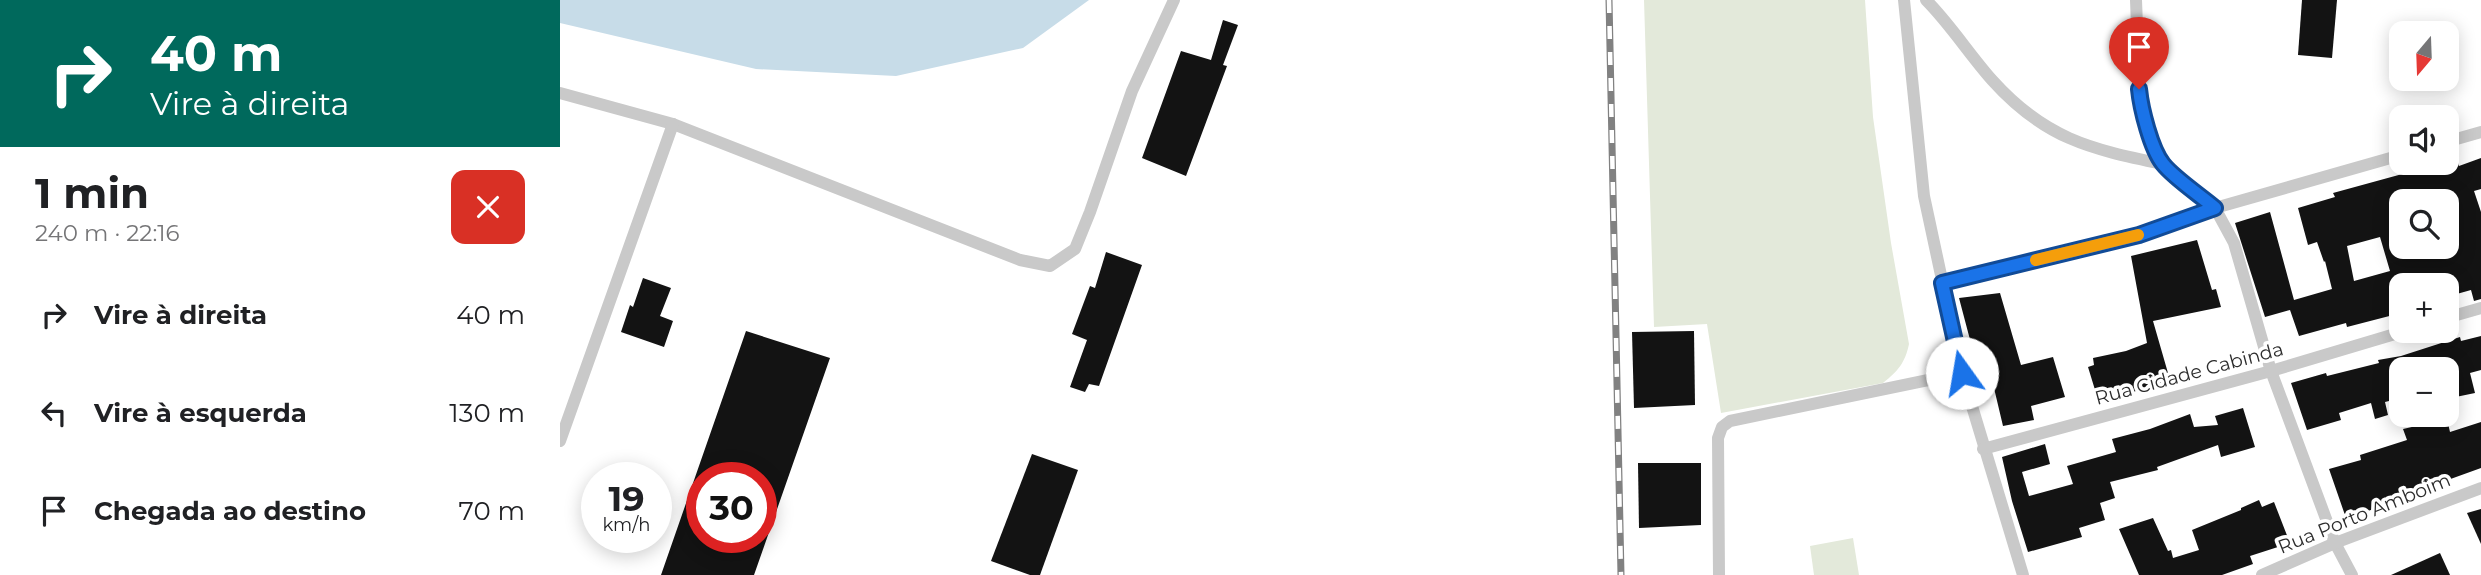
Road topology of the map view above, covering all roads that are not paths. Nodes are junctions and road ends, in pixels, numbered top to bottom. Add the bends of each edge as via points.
1 (1174, 0) edge
2 (1904, 0) edge
3 (1926, 0) edge
4 (2136, 0) edge
5 (560, 93) edge
6 (673, 124) junction
7 (2481, 132) edge
8 (2459, 138) edge
9 (2389, 158) edge
10 (2163, 164) junction
11 (2215, 208) junction
12 (1942, 283) junction
13 (2481, 308) edge
14 (2459, 314) edge
15 (2389, 336) edge
16 (2271, 371) junction
17 (1962, 373) junction
18 (560, 441) edge
19 (1983, 449) junction
20 (2481, 488) edge
21 (2335, 543) junction
22 (1719, 575) edge
23 (2023, 575) edge
24 (2262, 575) edge
25 (2352, 575) edge

1 - 6 street via 1132,91 1075,249 1050,266 1020,260
2 - 12 street via 1924,196
3 - 10 street via 2024,112 2059,135 2106,153
4 - 10 street via 2140,105
5 - 6 street
6 - 18 street
7 - 8 street
9 - 11 street
10 - 11 street
11 - 12 street via 2139,235
11 - 16 street via 2234,243
12 - 17 street
13 - 14 street
15 - 16 street, Rua Cidade Cabinda
16 - 19 street, Rua Cidade Cabinda
16 - 21 street
17 - 19 street
17 - 22 street via 1730,421 1722,427 1718,438
19 - 23 street
20 - 21 street, Rua Porto Amboim
21 - 24 street, Rua Porto Amboim
21 - 25 street

